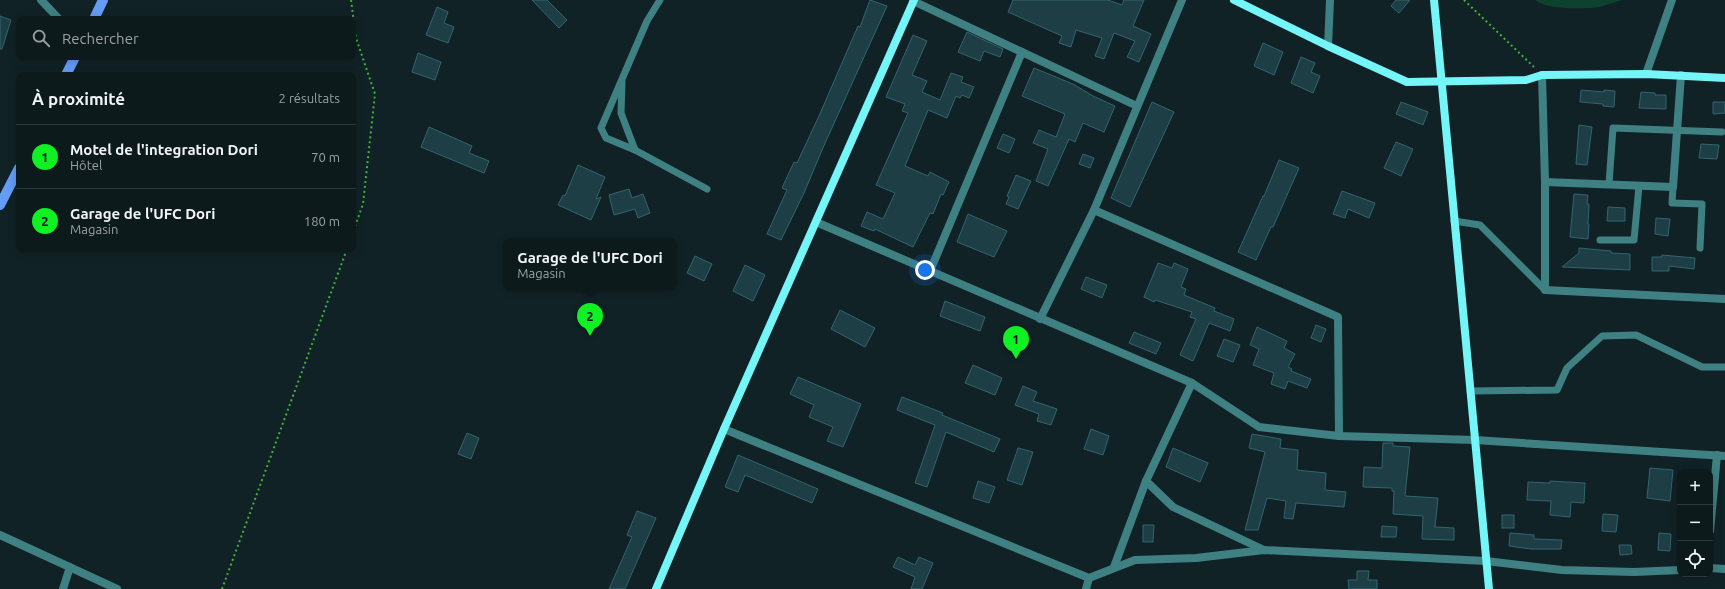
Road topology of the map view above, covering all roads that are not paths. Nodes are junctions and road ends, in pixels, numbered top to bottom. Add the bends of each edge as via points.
1 (41, 0) edge
2 (103, 0) edge
3 (660, 0) edge
4 (914, 0) edge
5 (1182, 0) edge
6 (1234, 0) edge
7 (1330, 0) edge
8 (1434, 0) edge
9 (1672, 0) edge
10 (56, 16) edge
11 (95, 16) edge
12 (1328, 46) junction
13 (1022, 52) junction
14 (74, 60) edge
15 (68, 72) edge
16 (1646, 74) junction
17 (1542, 75) junction
18 (1681, 75) junction
19 (622, 78) junction
20 (1725, 78) edge
21 (1441, 81) junction
22 (1137, 106) junction
23 (1677, 130) junction
24 (1722, 132) dead end
25 (635, 150) junction
26 (16, 174) edge
27 (1545, 182) junction
28 (1609, 184) junction
29 (1639, 186) junction
30 (1673, 187) junction
31 (707, 189) dead end
32 (0, 205) edge
33 (1094, 210) junction
34 (1454, 221) junction
35 (816, 222) junction
36 (1600, 240) dead end
37 (1700, 248) dead end
38 (930, 271) junction
39 (1545, 290) junction
40 (1725, 299) edge
41 (1040, 319) junction
42 (1725, 367) edge
43 (1192, 384) junction
44 (1470, 390) junction
45 (724, 429) junction
46 (1339, 436) junction
47 (1475, 440) junction
48 (1721, 456) edge
49 (1146, 481) junction
50 (1713, 511) edge
51 (0, 534) edge
52 (1264, 550) junction
53 (1486, 561) junction
54 (70, 567) junction
55 (1114, 567) junction
56 (1713, 568) edge
57 (1725, 569) edge
58 (1677, 570) edge
59 (1090, 578) junction
60 (63, 589) edge
61 (117, 589) edge
62 (656, 589) edge
63 (1086, 589) edge
64 (1489, 589) edge

1 - 10 street
2 - 11 main road
3 - 19 lane via 647,22
4 - 13 street
4 - 35 street
5 - 22 street
6 - 12 street
7 - 12 street
8 - 21 street
9 - 16 street
12 - 21 street via 1407,82
13 - 22 street
13 - 38 street
14 - 15 main road
16 - 17 street
16 - 18 street
17 - 21 street via 1526,80
17 - 27 street
18 - 20 street
18 - 23 street
19 - 25 lane via 621,113
19 - 25 lane via 601,128 606,138
21 - 34 street
22 - 33 street
23 - 24 lane
23 - 28 lane via 1614,128
23 - 30 street
25 - 31 lane
26 - 32 main road
27 - 28 street
27 - 39 street
28 - 29 street
29 - 30 street
29 - 36 lane via 1634,240
30 - 37 lane via 1672,203 1702,204
33 - 41 street
33 - 46 street via 1338,317
34 - 39 lane via 1480,225
34 - 44 street
35 - 38 street
35 - 45 street
38 - 41 street
39 - 40 street
41 - 43 street
42 - 44 lane via 1702,367 1636,335 1602,336 1567,368 1557,390
43 - 46 street via 1259,427
43 - 49 street
44 - 47 street
45 - 59 street
45 - 62 street
46 - 47 street
47 - 48 street
47 - 53 street
48 - 50 street
49 - 52 street via 1172,507
49 - 55 street
51 - 54 street
52 - 53 street
52 - 55 street via 1203,558 1135,560
53 - 58 street via 1562,570
53 - 64 street
54 - 60 street
54 - 61 street
55 - 59 street
56 - 57 street
59 - 63 street

